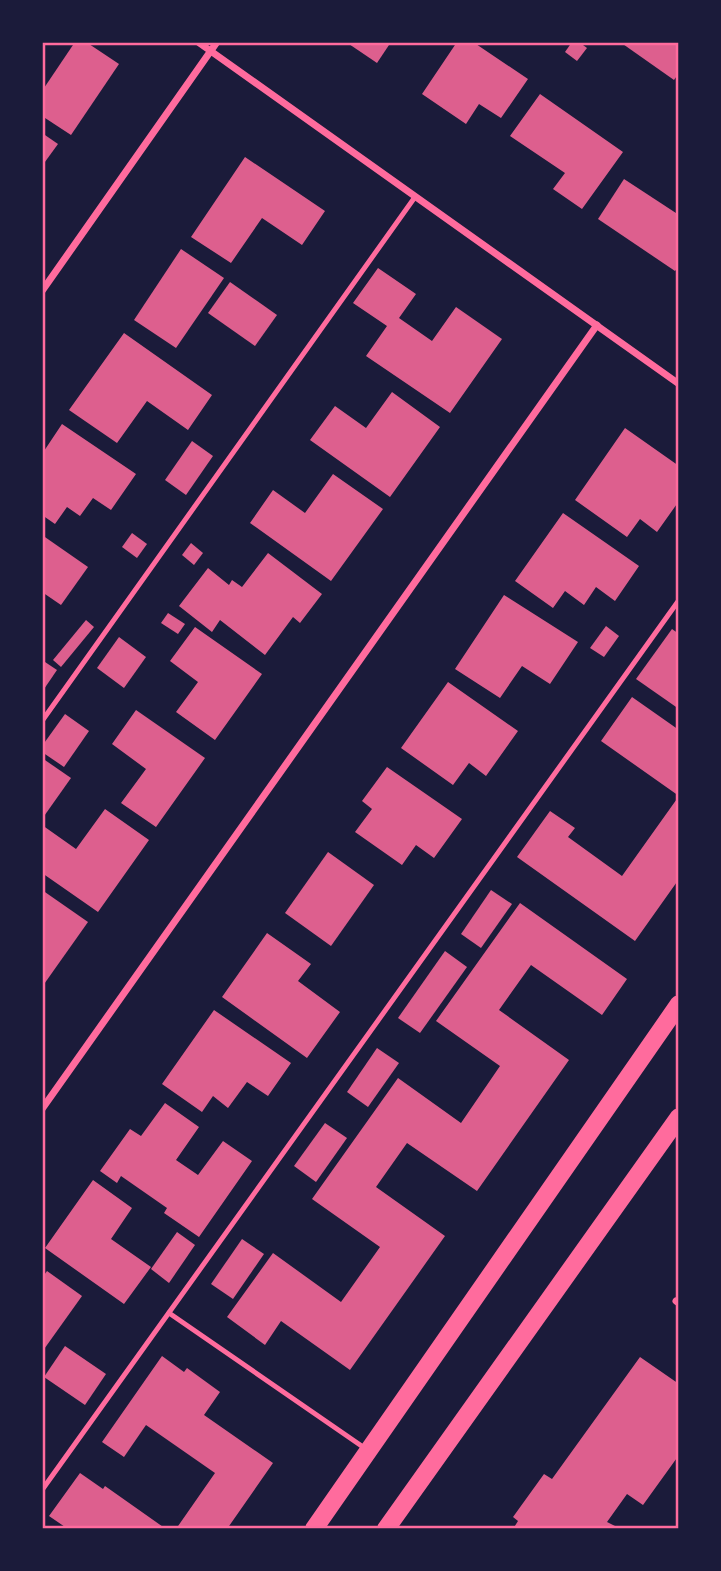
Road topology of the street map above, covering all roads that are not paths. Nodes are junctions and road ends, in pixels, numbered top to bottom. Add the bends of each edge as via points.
1 (198, 42) edge
2 (217, 42) edge
3 (211, 51) junction
4 (415, 197) junction
5 (42, 291) edge
6 (597, 326) junction
7 (679, 384) edge
8 (679, 600) edge
9 (42, 721) edge
10 (679, 1004) edge
11 (42, 1109) edge
12 (679, 1117) edge
13 (169, 1313) junction
14 (368, 1450) junction
15 (42, 1490) edge
16 (314, 1529) edge
17 (386, 1529) edge

1 - 3 street
2 - 3 street
3 - 4 street
3 - 5 street
4 - 6 street
4 - 9 lane
6 - 7 street
6 - 11 street
8 - 13 lane
10 - 14 main road
12 - 17 main road
13 - 14 lane
13 - 15 lane
14 - 16 main road

